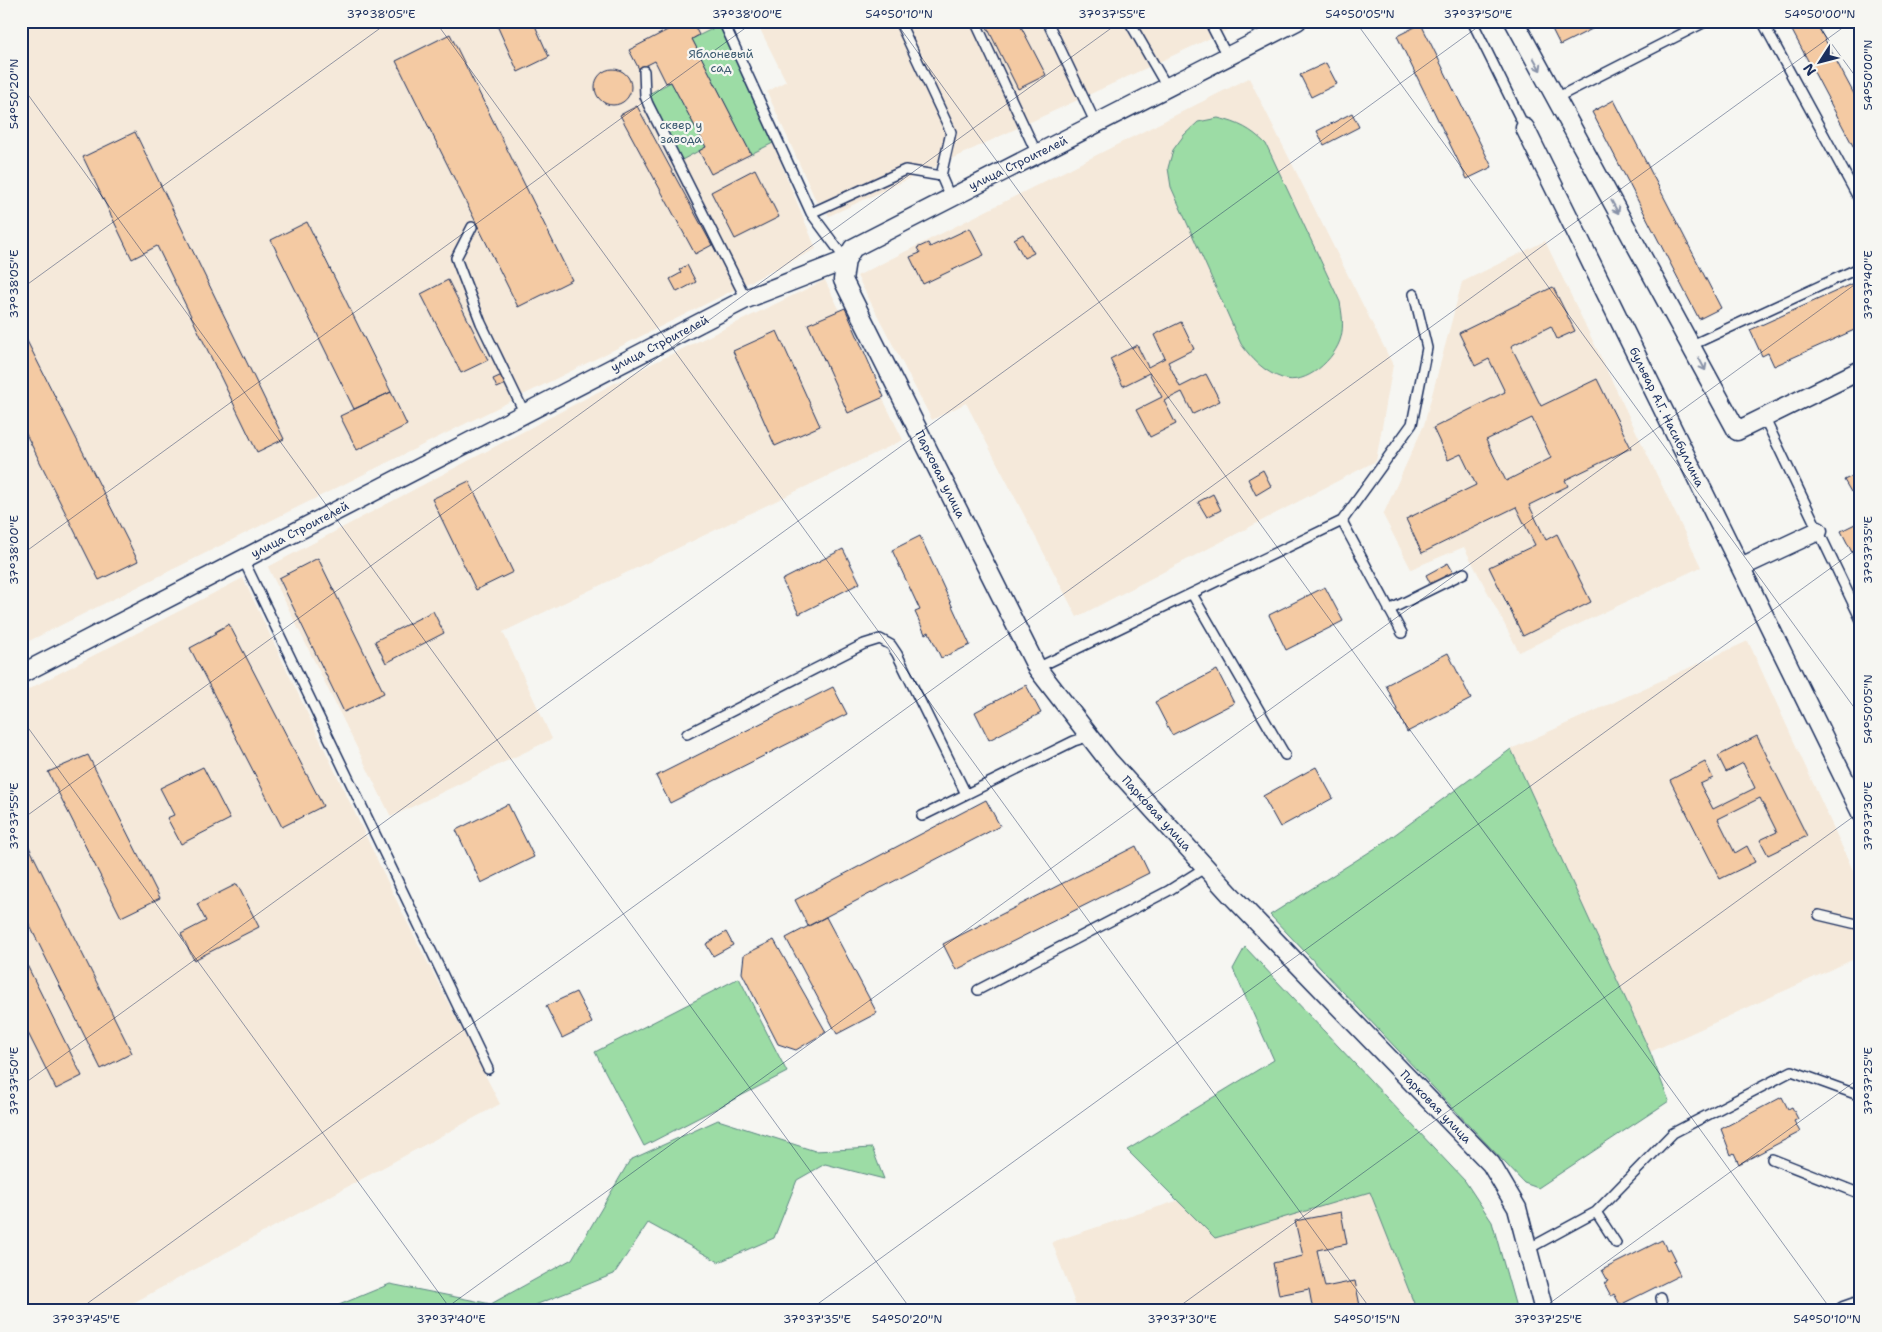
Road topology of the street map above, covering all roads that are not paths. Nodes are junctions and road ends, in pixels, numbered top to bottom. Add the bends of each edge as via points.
1 (723, 21) edge
2 (899, 21) edge
3 (975, 21) edge
4 (1047, 21) edge
5 (1129, 21) edge
6 (1209, 21) edge
7 (1472, 21) edge
8 (1514, 21) edge
9 (1707, 21) edge
10 (1762, 21) edge
11 (1291, 22) edge
12 (1227, 56) junction
13 (644, 71) dead end
14 (1168, 87) junction
15 (1556, 98) junction
16 (1096, 124) junction
17 (1525, 128) joint
18 (1037, 154) junction
19 (941, 176) junction
20 (950, 196) junction
21 (1861, 203) edge
22 (811, 214) junction
23 (472, 227) dead end
24 (846, 260) junction
25 (1861, 267) edge
26 (1414, 294) dead end
27 (746, 299) junction
28 (1692, 345) junction
29 (1861, 370) edge
30 (525, 414) junction
31 (1764, 418) junction
32 (1342, 521) junction
33 (1818, 531) junction
34 (243, 559) junction
35 (1741, 567) junction
36 (1464, 573) dead end
37 (1192, 594) junction
38 (1389, 610) junction
39 (1861, 620) edge
40 (1402, 633) dead end
41 (1037, 668) junction
42 (21, 674) edge
43 (687, 734) dead end
44 (1090, 736) junction
45 (1285, 755) dead end
46 (966, 794) junction
47 (1861, 813) edge
48 (922, 816) dead end
49 (1206, 867) junction
50 (1819, 915) dead end
51 (1861, 925) edge
52 (978, 990) dead end
53 (488, 1069) dead end
54 (1861, 1096) edge
55 (1772, 1159) dead end
56 (1861, 1194) edge
57 (1596, 1212) junction
58 (1616, 1243) dead end
59 (1528, 1249) junction
60 (1661, 1298) dead end
61 (1861, 1305) edge
62 (1544, 1311) edge
63 (1664, 1311) edge
64 (1844, 1311) edge

1 - 22 lane
2 - 19 lane via 951,132
3 - 18 lane
4 - 16 lane
5 - 14 lane
6 - 12 lane
7 - 17 lane, бульвар А.Г. Насибуллина
8 -> 15 street
9 - 15 lane
10 - 21 lane
11 - 12 street, улица Строителей
12 - 14 street, улица Строителей
13 - 27 lane via 648,104
14 - 16 street, улица Строителей
15 -> 28 street
16 - 18 street, улица Строителей
17 - 35 street, бульвар А.Г. Насибуллина
18 - 20 street, улица Строителей
19 - 20 lane
19 - 22 lane via 905,170
20 - 24 street, улица Строителей via 853,248
22 - 24 lane
23 - 30 lane via 456,258 481,323
24 - 27 street, улица Строителей
24 - 41 street, Парковая улица via 843,280
25 - 28 lane
26 - 32 lane via 1427,348 1412,424
27 - 30 street, улица Строителей
28 -> 31 street via 1737,430
29 - 31 street
30 - 34 street, улица Строителей
31 - 33 lane
32 - 37 lane
32 - 38 lane
33 - 35 street
33 - 39 lane
34 - 42 street, улица Строителей
34 - 53 lane
35 - 47 street, бульвар А.Г. Насибуллина
36 - 38 lane
37 - 41 lane
37 - 45 lane
38 - 40 lane
41 - 44 street, Парковая улица
43 - 46 lane via 864,644 880,639 891,645 897,654
44 - 46 lane
44 - 49 street, Парковая улица
46 - 48 lane
49 - 52 lane via 1168,891
49 - 59 street, Парковая улица via 1491,1164 1517,1208
50 - 51 lane
54 - 57 lane via 1792,1071 1673,1133
55 - 56 lane
57 - 58 lane
57 - 59 lane
59 - 62 street, Парковая улица
60 - 63 lane
61 - 64 street

